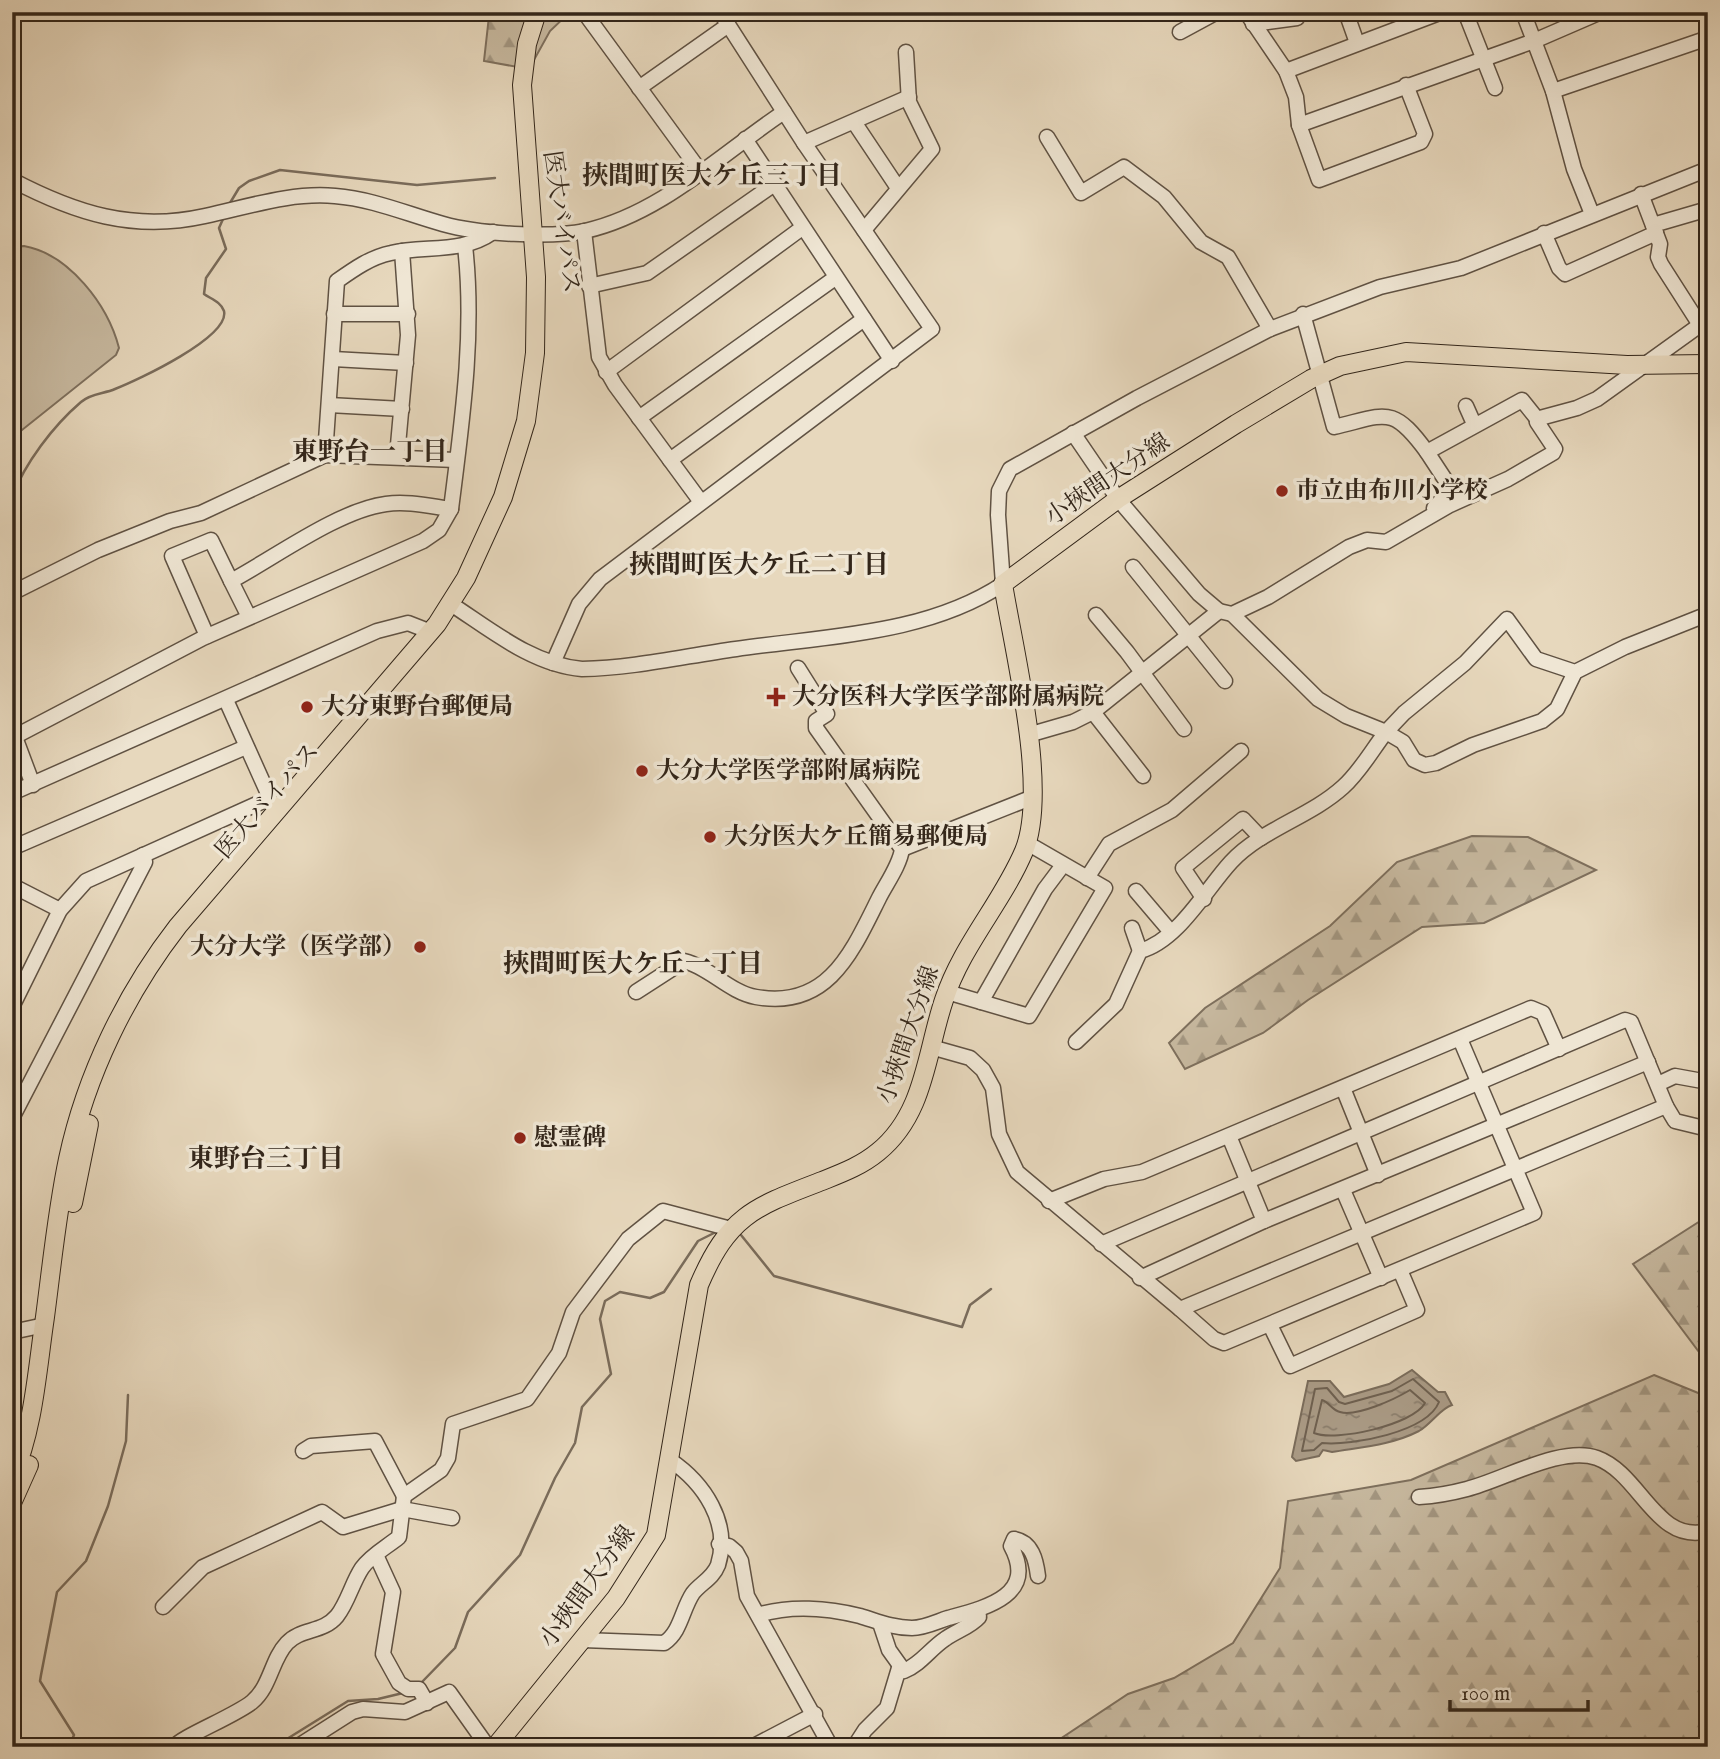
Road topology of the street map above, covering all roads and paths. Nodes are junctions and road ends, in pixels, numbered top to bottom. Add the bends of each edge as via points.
1 (537, 12) edge
2 (583, 12) edge
3 (720, 12) edge
4 (1217, 12) edge
5 (1346, 12) edge
6 (1442, 12) edge
7 (1465, 12) edge
8 (1523, 12) edge
9 (1556, 12) edge
10 (1601, 12) edge
11 (1249, 18) edge
12 (1297, 18) dead end
13 (1407, 18) edge
14 (727, 26) junction
15 (1561, 28) junction
16 (1180, 32) dead end
17 (1708, 38) edge
18 (1534, 41) junction
19 (1357, 43) junction
20 (906, 52) dead end
21 (1481, 58) junction
22 (1286, 71) junction
23 (1406, 85) junction
24 (639, 88) junction
25 (1495, 88) dead end
26 (1553, 91) junction
27 (909, 97) junction
28 (785, 112) junction
29 (854, 122) junction
30 (1299, 125) junction
31 (1046, 138) dead end
32 (744, 139) junction
33 (804, 143) junction
34 (1708, 169) edge
35 (700, 171) junction
36 (12, 180) edge
37 (773, 185) junction
38 (898, 188) junction
39 (1641, 194) junction
40 (1708, 209) edge
41 (1592, 214) junction
42 (802, 228) junction
43 (1655, 229) junction
44 (864, 230) junction
45 (584, 231) junction
46 (493, 232) junction
47 (538, 233) junction
48 (1544, 233) junction
49 (464, 246) junction
50 (402, 251) junction
51 (835, 278) junction
52 (589, 286) junction
53 (334, 314) junction
54 (408, 314) junction
55 (1303, 314) junction
56 (864, 319) junction
57 (1704, 325) edge
58 (1270, 329) junction
59 (333, 359) junction
60 (892, 361) junction
61 (406, 363) junction
62 (1708, 364) edge
63 (1641, 365) junction
64 (606, 372) junction
65 (1321, 374) junction
66 (328, 405) junction
67 (1466, 406) dead end
68 (401, 409) junction
69 (639, 418) junction
70 (1538, 420) junction
71 (1475, 424) junction
72 (1073, 433) junction
73 (1427, 452) junction
74 (325, 456) junction
75 (397, 456) junction
76 (456, 460) junction
77 (670, 460) junction
78 (1118, 499) junction
79 (701, 502) junction
80 (451, 509) junction
81 (1424, 519) junction
82 (1132, 567) dead end
83 (231, 581) junction
84 (1003, 584) junction
85 (12, 593) edge
86 (455, 607) junction
87 (1226, 612) junction
88 (1708, 614) edge
89 (1096, 615) dead end
90 (249, 617) junction
91 (431, 632) junction
92 (207, 636) junction
93 (1188, 637) junction
94 (553, 663) junction
95 (798, 668) dead end
96 (1575, 672) junction
97 (1141, 673) junction
98 (1225, 681) dead end
99 (226, 700) junction
100 (1093, 712) junction
101 (1184, 729) dead end
102 (1386, 732) junction
103 (1028, 735) junction
104 (14, 738) edge
105 (246, 747) junction
106 (1241, 751) dead end
107 (1143, 776) dead end
108 (33, 785) junction
109 (12, 793) edge
110 (1034, 797) junction
111 (1261, 838) junction
112 (1027, 843) junction
113 (12, 848) edge
114 (902, 849) junction
115 (143, 855) junction
116 (1063, 865) junction
117 (1087, 878) junction
118 (1136, 891) dead end
119 (12, 893) edge
120 (1204, 899) junction
121 (60, 910) junction
122 (1132, 928) dead end
123 (1170, 931) junction
124 (1140, 951) junction
125 (636, 992) dead end
126 (947, 992) junction
127 (981, 1002) junction
128 (12, 1007) edge
129 (1460, 1039) junction
130 (1076, 1042) dead end
131 (931, 1047) junction
132 (1559, 1049) junction
133 (1648, 1062) junction
134 (1708, 1082) edge
135 (1480, 1083) junction
136 (1658, 1084) junction
137 (1343, 1088) junction
138 (1666, 1106) junction
139 (12, 1118) edge
140 (1496, 1124) junction
141 (1708, 1129) edge
142 (1362, 1133) junction
143 (1229, 1136) junction
144 (1515, 1170) junction
145 (1378, 1175) junction
146 (1248, 1182) junction
147 (1343, 1190) junction
148 (1049, 1201) junction
149 (1264, 1221) junction
150 (731, 1229) junction
151 (1362, 1234) junction
152 (1101, 1244) junction
153 (1400, 1270) junction
154 (1140, 1278) junction
155 (1381, 1278) junction
156 (1180, 1310) junction
157 (1270, 1325) junction
158 (40, 1326) dead end
159 (12, 1332) edge
160 (303, 1451) dead end
161 (670, 1460) junction
162 (12, 1478) edge
163 (1419, 1497) dead end
164 (403, 1502) junction
165 (12, 1503) edge
166 (452, 1518) dead end
167 (1708, 1531) edge
168 (719, 1545) junction
169 (376, 1555) junction
170 (1038, 1576) dead end
171 (163, 1606) dead end
172 (978, 1611) junction
173 (758, 1615) junction
174 (880, 1623) junction
175 (583, 1640) junction
176 (899, 1668) junction
177 (427, 1703) junction
178 (815, 1714) junction
179 (174, 1747) edge
180 (297, 1747) edge
181 (488, 1747) edge
182 (495, 1747) edge
183 (752, 1747) edge
184 (831, 1747) edge
185 (854, 1747) edge

1 - 47 main road, 医大バイパス via 523,62 525,141
2 - 24 street
3 - 14 street
4 - 16 street
5 - 19 street
6 - 13 street
7 - 21 street
8 - 18 street
9 - 15 street
10 - 15 street
11 - 12 street
11 - 22 street
13 - 19 street
14 - 24 street
14 - 28 street
15 - 18 street
17 - 26 street
18 - 21 street
18 - 26 street
19 - 22 street
20 - 27 street
21 - 23 street
21 - 25 street
22 - 30 street via 1296,97
23 - 30 street
23 - 30 street via 1425,134 1421,142 1325,178 1319,180
24 - 35 street
26 - 41 street via 1574,169
27 - 29 street
27 - 38 street via 932,149
28 - 32 street
28 - 33 street
29 - 33 street
29 - 38 street
31 - 58 street via 1081,193 1124,167 1164,197 1201,242 1228,257
32 - 35 street
32 - 37 street
33 - 44 street
34 - 39 street
35 - 45 street via 655,204
36 - 46 street via 70,208 127,222 170,222 277,199 325,195 365,200 455,227
37 - 42 street
37 - 52 street via 647,273
38 - 44 street
39 - 41 street
39 - 43 street
40 - 43 street
41 - 48 street
42 - 51 street
42 - 64 street
43 - 48 street via 1565,274
43 - 57 street via 1661,264
44 - 60 street via 932,329
45 - 47 street
45 - 52 street
46 - 47 street
46 - 49 street
47 - 86 main road, 医大バイパス via 548,308 538,418 508,515
48 - 55 street via 1461,268 1380,287
49 - 50 street
49 - 76 street via 469,307
50 - 53 street via 375,258 337,281
50 - 54 street
51 - 56 street
51 - 69 street
52 - 64 street via 599,356
53 - 54 street
53 - 59 street
54 - 61 street
55 - 58 street
55 - 65 street
56 - 60 street
56 - 77 street
57 - 63 street
58 - 72 street
59 - 61 street
59 - 66 street
60 - 79 street
61 - 68 street
62 - 63 main road, 小挾間大分線
63 - 65 main road, 小挾間大分線 via 1406,352
63 - 70 street via 1597,399
64 - 69 street
65 - 73 street via 1334,427 1386,415 1407,425
65 - 78 main road, 小挾間大分線
66 - 68 street
66 - 74 street
67 - 71 street
68 - 75 street
69 - 77 street
70 - 71 street via 1522,400
70 - 81 street via 1553,453
71 - 73 street
72 - 78 street
72 - 84 street via 1005,475 998,515
73 - 81 street via 1448,484 1448,494
74 - 75 street
74 - 85 street via 201,513 98,550
75 - 76 street
76 - 80 street
77 - 79 street
78 - 84 main road, 小挾間大分線
78 - 87 street via 1199,594
79 - 94 street via 594,585 579,604
80 - 83 street via 399,503 366,509
80 - 90 street via 439,530 424,541
81 - 87 street via 1386,542 1367,540 1349,547 1268,597
82 - 93 street
83 - 90 street
83 - 92 street via 211,540 172,556
84 - 94 street via 955,611 907,623 598,669
84 - 103 main road, 小挾間大分線
86 - 91 main road, 医大バイパス
86 - 94 street
86 - 165 main road, 医大バイパス via 413,673 183,939 125,1032 84,1145 41,1421 32,1457
87 - 93 street
87 - 102 street via 1318,699
88 - 96 street
89 - 97 street
90 - 92 street
91 - 99 street via 414,623 397,624
91 - 162 main road, 医大バイパス via 178,926 119,1019 88,1091 68,1158 30,1415
92 - 104 street
93 - 97 street
93 - 98 street
95 - 114 street via 827,714 816,721 816,728
96 - 102 street via 1557,709 1542,721 1436,763 1414,760 1403,742
96 - 102 street via 1536,659 1507,619
97 - 100 street
97 - 101 street
99 - 105 street
99 - 108 street
100 - 103 street
100 - 107 street
102 - 111 street via 1343,788
103 - 110 main road, 小挾間大分線
104 - 108 street
105 - 113 street
105 - 115 street via 270,798
106 - 117 street via 1172,810 1109,844
108 - 109 street
110 - 112 main road, 小挾間大分線
110 - 114 street
111 - 120 street via 1232,861
111 - 120 street via 1243,819 1184,868
112 - 116 street
112 - 126 main road, 小挾間大分線
114 - 125 street via 855,945 823,985 781,999 753,997 684,961
115 - 121 street via 86,881
115 - 139 street via 145,862
116 - 117 street
116 - 127 street
117 - 127 street via 1105,888 1029,1016
118 - 123 street
119 - 121 street via 15,887
120 - 123 street
121 - 128 street
122 - 124 street
123 - 124 street via 1159,943
124 - 130 street via 1116,1004
126 - 127 street
126 - 131 main road, 小挾間大分線
129 - 132 street via 1531,1008 1543,1013
129 - 135 street
129 - 137 street
131 - 148 street via 970,1058 983,1070 993,1088 1006,1154 1017,1172
131 - 150 main road, 小挾間大分線 via 915,1103 890,1142 863,1163 767,1202
132 - 133 street via 1625,1020 1631,1021
132 - 135 street
133 - 136 street
133 - 140 street
134 - 136 street via 1675,1076
135 - 140 street
135 - 142 street
136 - 138 street
137 - 142 street
137 - 143 street
138 - 141 street via 1675,1121
138 - 144 street
140 - 144 street
140 - 145 street
142 - 145 street
142 - 146 street
143 - 146 street
143 - 148 street via 1142,1172 1104,1179
144 - 151 street
144 - 153 street via 1534,1213
145 - 147 street
146 - 149 street
146 - 152 street
147 - 149 street
147 - 151 street
148 - 152 street
149 - 154 street
150 - 161 main road, 小挾間大分線 via 714,1251 699,1285
150 - 164 street via 670,1212 655,1214 628,1239 573,1312 559,1353 527,1399 453,1424 442,1470
151 - 155 street
151 - 156 street
152 - 154 street
153 - 155 street
153 - 157 street via 1418,1310 1290,1366
154 - 156 street
155 - 157 street
156 - 157 street via 1224,1343
158 - 159 street
160 - 164 street via 311,1446 376,1441
161 - 168 street via 700,1489 718,1515
161 - 175 main road, 小挾間大分線 via 656,1535
163 - 167 street via 1469,1489 1558,1459 1594,1457 1629,1479 1663,1521 1677,1531
164 - 166 street
164 - 169 street via 399,1537
164 - 171 street via 343,1527 326,1513 312,1515 203,1567
168 - 173 street via 736,1552 747,1596
168 - 175 street via 715,1571 694,1593 671,1639 656,1644
169 - 177 street via 393,1592 383,1654 399,1682 408,1689 419,1689
169 - 179 street via 362,1567 337,1616 322,1629 288,1641 254,1701
170 - 172 street via 1037,1560 1029,1547 1014,1539 1011,1546 1020,1570 1018,1580 997,1602
172 - 174 street via 913,1628
172 - 176 street via 973,1623 943,1640 920,1662 904,1671
173 - 174 street via 826,1609
173 - 178 street
174 - 176 street
175 - 182 main road, 小挾間大分線
176 - 185 street via 887,1708
177 - 180 street via 405,1712 352,1712
177 - 181 street via 449,1692
178 - 183 street
178 - 184 street

